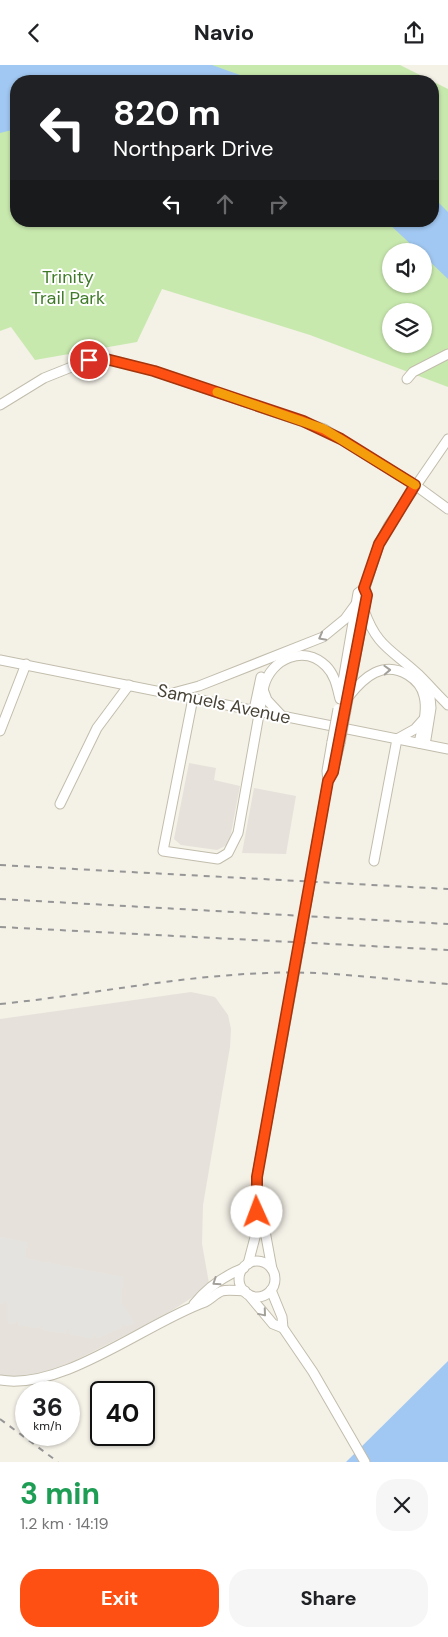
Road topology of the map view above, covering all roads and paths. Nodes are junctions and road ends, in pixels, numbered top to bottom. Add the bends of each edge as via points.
1 (448, 354) edge
2 (407, 379) dead end
3 (0, 405) edge
4 (448, 439) edge
5 (415, 485) junction
6 (448, 509) edge
7 (360, 606) junction
8 (273, 657) junction
9 (0, 660) edge
10 (26, 664) junction
11 (129, 685) junction
12 (429, 687) junction
13 (264, 691) junction
14 (171, 693) junction
15 (344, 697) junction
16 (193, 698) junction
17 (448, 705) edge
18 (257, 711) junction
19 (281, 715) junction
20 (423, 719) junction
21 (0, 731) edge
22 (397, 739) junction
23 (422, 744) junction
24 (448, 749) edge
25 (60, 803) dead end
26 (374, 861) dead end
27 (259, 1222) junction
28 (246, 1266) junction
29 (272, 1269) junction
30 (270, 1291) junction
31 (246, 1292) junction
32 (194, 1304) junction
33 (283, 1328) junction
34 (0, 1381) edge
35 (365, 1462) edge

1 - 2 street
3 - 5 street via 44,378 102,358 154,371 303,421 341,439
4 - 5 street
5 - 6 street
5 - 7 street via 379,544 364,588 367,595
7 -> 8 street via 323,637
7 - 12 street via 377,639
7 - 15 street
8 - 14 street
8 - 18 street via 259,682
9 - 10 street, Samuels Avenue
10 - 11 street, Samuels Avenue
10 - 21 street
11 - 14 street, Samuels Avenue
11 - 25 street via 96,728
12 - 17 street
12 - 23 street via 431,708
13 - 15 street via 266,679 275,665 286,658 305,656 321,662 330,670
13 - 18 street
13 - 19 street via 267,701
14 - 16 street, Samuels Avenue
15 -> 20 street via 376,671 398,670 414,679 422,690 425,702
15 - 27 street, bridge via 336,743 327,771 328,781 257,1177 255,1202
16 - 18 street, Samuels Avenue
16 - 18 street via 163,851 218,859 228,853 238,833
18 - 19 street, Samuels Avenue
19 - 22 street, Samuels Avenue
20 - 22 street
20 - 23 street
22 - 23 street, Samuels Avenue
22 - 26 street
23 - 24 street, Samuels Avenue
27 - 28 street
27 - 29 street via 265,1231
28 - 29 street via 260,1261
28 - 31 street via 240,1278
28 -> 32 street via 207,1288
29 - 30 street via 275,1283
30 - 31 street via 258,1297
30 - 33 street via 282,1317
31 - 32 street via 222,1291 207,1301
31 -> 33 street via 273,1324
32 - 34 street via 52,1375 29,1382
33 - 35 street

